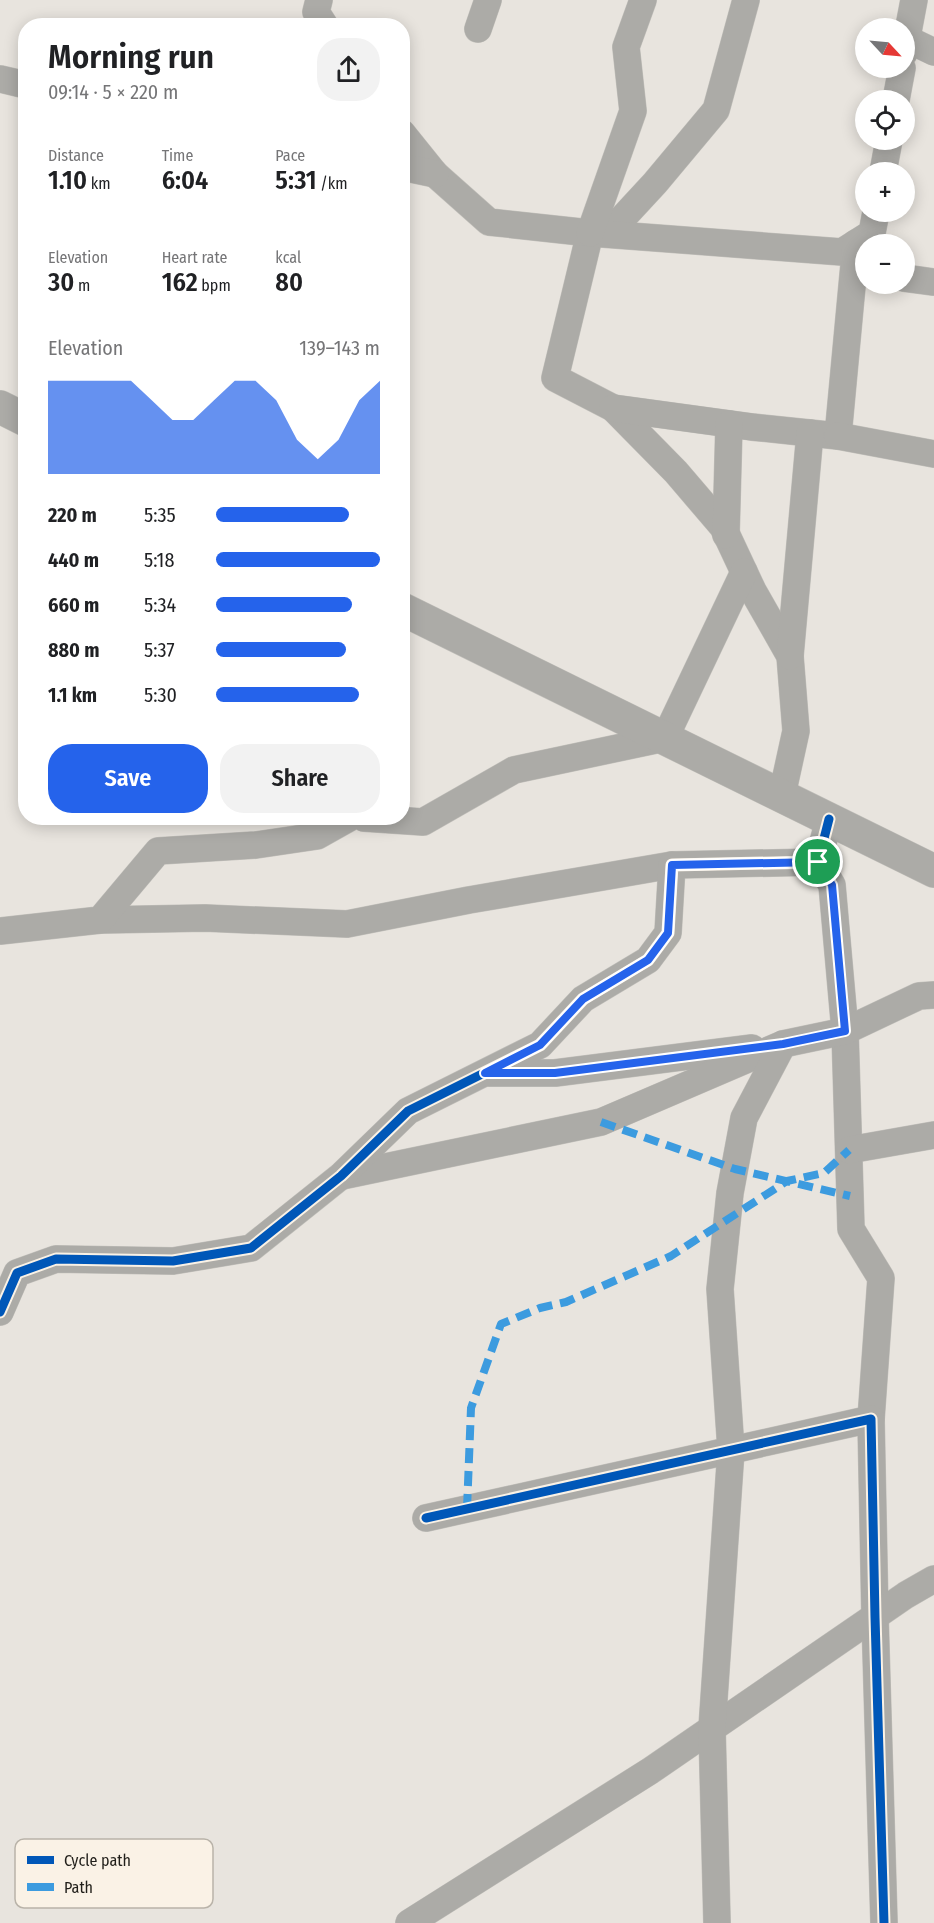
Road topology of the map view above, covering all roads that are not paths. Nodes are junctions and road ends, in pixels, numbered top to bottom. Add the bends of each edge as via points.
1 (320, 0) edge
2 (488, 0) edge
3 (643, 0) edge
4 (746, 0) edge
5 (913, 0) edge
6 (320, 18) edge
7 (910, 18) edge
8 (478, 29) dead end
9 (915, 48) edge
10 (934, 52) edge
11 (0, 79) edge
12 (18, 83) edge
13 (410, 143) edge
14 (410, 169) edge
15 (435, 174) junction
16 (874, 222) edge
17 (590, 233) junction
18 (854, 259) edge
19 (915, 279) edge
20 (934, 282) edge
21 (0, 407) edge
22 (613, 408) junction
23 (18, 416) edge
24 (729, 424) junction
25 (810, 433) junction
26 (838, 436) junction
27 (934, 454) edge
28 (726, 535) junction
29 (744, 572) junction
30 (410, 613) edge
31 (790, 656) junction
32 (666, 738) junction
33 (782, 795) junction
34 (829, 819) junction
35 (410, 821) edge
36 (337, 825) edge
37 (818, 862) junction
38 (672, 865) junction
39 (934, 871) edge
40 (100, 920) junction
41 (0, 931) edge
42 (934, 995) edge
43 (845, 1031) junction
44 (783, 1044) junction
45 (485, 1073) junction
46 (934, 1135) edge
47 (849, 1150) junction
48 (341, 1176) junction
49 (0, 1312) edge
50 (871, 1419) junction
51 (731, 1450) junction
52 (426, 1518) dead end
53 (934, 1579) edge
54 (875, 1617) junction
55 (712, 1728) junction
56 (410, 1923) edge
57 (717, 1923) edge
58 (884, 1923) edge

1 - 6 street via 316,12
2 - 8 street
3 - 17 street via 626,47 633,111
4 - 17 street via 716,110 618,223
5 - 7 street
9 - 10 street
11 - 12 street
13 - 15 street
14 - 15 street
15 - 17 street via 489,222
16 - 18 street via 872,233
17 - 18 street
17 - 22 street via 555,378
18 - 26 street
19 - 20 street
21 - 23 street
22 - 24 street
22 - 28 street via 676,472
24 - 25 street
24 - 28 street
25 - 26 street
25 - 31 street
26 - 27 street
28 - 29 street
29 - 31 street
29 - 32 street
30 - 32 street
31 - 33 street via 796,731
32 - 33 street
32 - 35 street via 514,770 423,822
33 - 34 street
34 - 37 street
34 - 39 street
36 - 40 street via 317,836 256,845 158,851
37 - 38 street
37 - 43 street via 832,885
38 - 40 street via 347,924 205,918
38 - 45 street via 668,933 648,960 583,999 540,1045
40 - 41 street
42 - 43 street via 919,996
43 - 44 street
43 - 47 street
44 - 45 street via 555,1073
44 - 48 street via 601,1122
44 - 51 street via 744,1118 730,1193 720,1289
45 - 48 street via 408,1111
46 - 47 street
47 - 50 street via 850,1229 881,1278
48 - 49 street via 250,1248 173,1261 56,1259 17,1273
50 - 51 street
50 - 54 street
51 - 52 street
51 - 55 street
53 - 54 street
54 - 55 street
54 - 58 street
55 - 56 street
55 - 57 street

